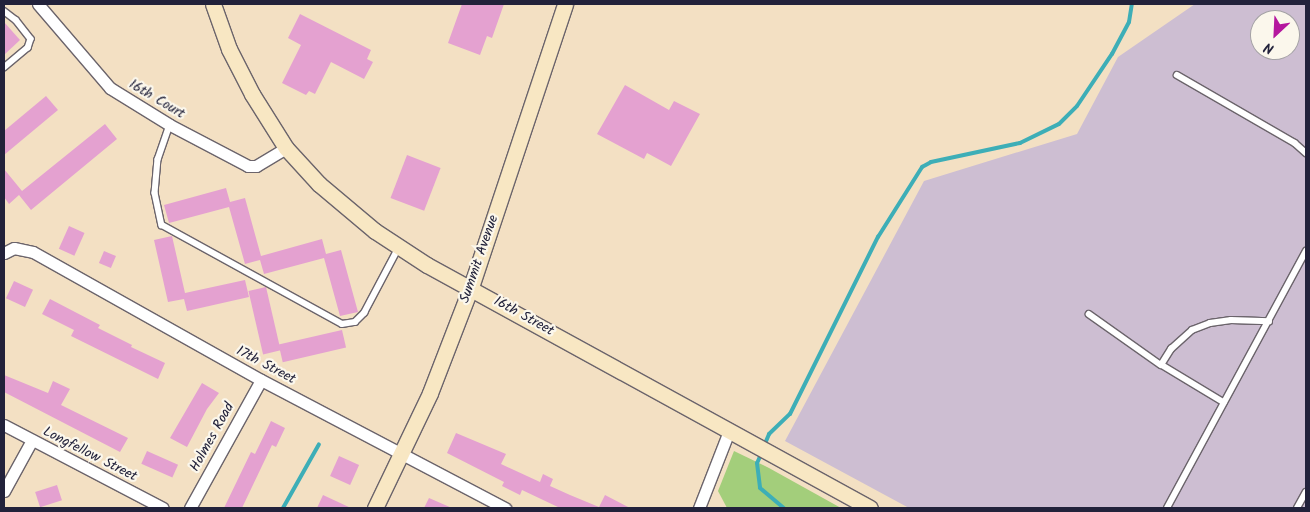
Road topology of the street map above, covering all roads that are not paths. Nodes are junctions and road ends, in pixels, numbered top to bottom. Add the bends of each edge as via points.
1 (38, 4) edge
2 (213, 4) edge
3 (565, 4) edge
4 (4, 11) edge
5 (4, 68) edge
6 (1177, 75) dead end
7 (170, 125) junction
8 (286, 148) junction
9 (1306, 153) edge
10 (399, 247) junction
11 (9, 250) edge
12 (1306, 251) edge
13 (470, 287) junction
14 (1090, 314) dead end
15 (1269, 321) junction
16 (1161, 365) junction
17 (261, 380) junction
18 (1224, 403) junction
19 (4, 425) edge
20 (729, 430) junction
21 (32, 440) junction
22 (403, 453) junction
23 (4, 491) edge
24 (1306, 492) edge
25 (163, 508) edge
26 (190, 508) edge
27 (375, 508) edge
28 (505, 508) edge
29 (699, 508) edge
30 (870, 508) edge
31 (1167, 508) edge
32 (1297, 508) edge

1 - 7 street, 16th Court via 110,88
2 - 8 main road, 16th Street via 229,48 252,94
3 - 13 main road, Summit Avenue
4 - 5 lane via 31,39 28,48
6 - 9 lane via 1295,143
7 - 8 street, 16th Court via 248,166 256,166
7 - 10 lane via 158,159 155,193 162,225 342,324 355,322 364,313
8 - 10 main road, 16th Street via 351,213
10 - 13 main road, 16th Street
11 - 17 street, 17th Street via 33,252
12 - 15 lane
13 - 20 main road, 16th Street
13 - 22 main road, Summit Avenue
14 - 16 lane
15 - 16 lane via 1231,320 1192,330 1171,349
15 - 18 lane
16 - 18 lane
17 - 22 street, 17th Street
17 - 26 street, Holmes Road
18 - 31 lane
19 - 21 street, Longfellow Street
20 - 29 street
20 - 30 main road, 16th Street
21 - 23 street
21 - 25 street, Longfellow Street
22 - 27 main road, Summit Avenue
22 - 28 street, 17th Street
24 - 32 lane

